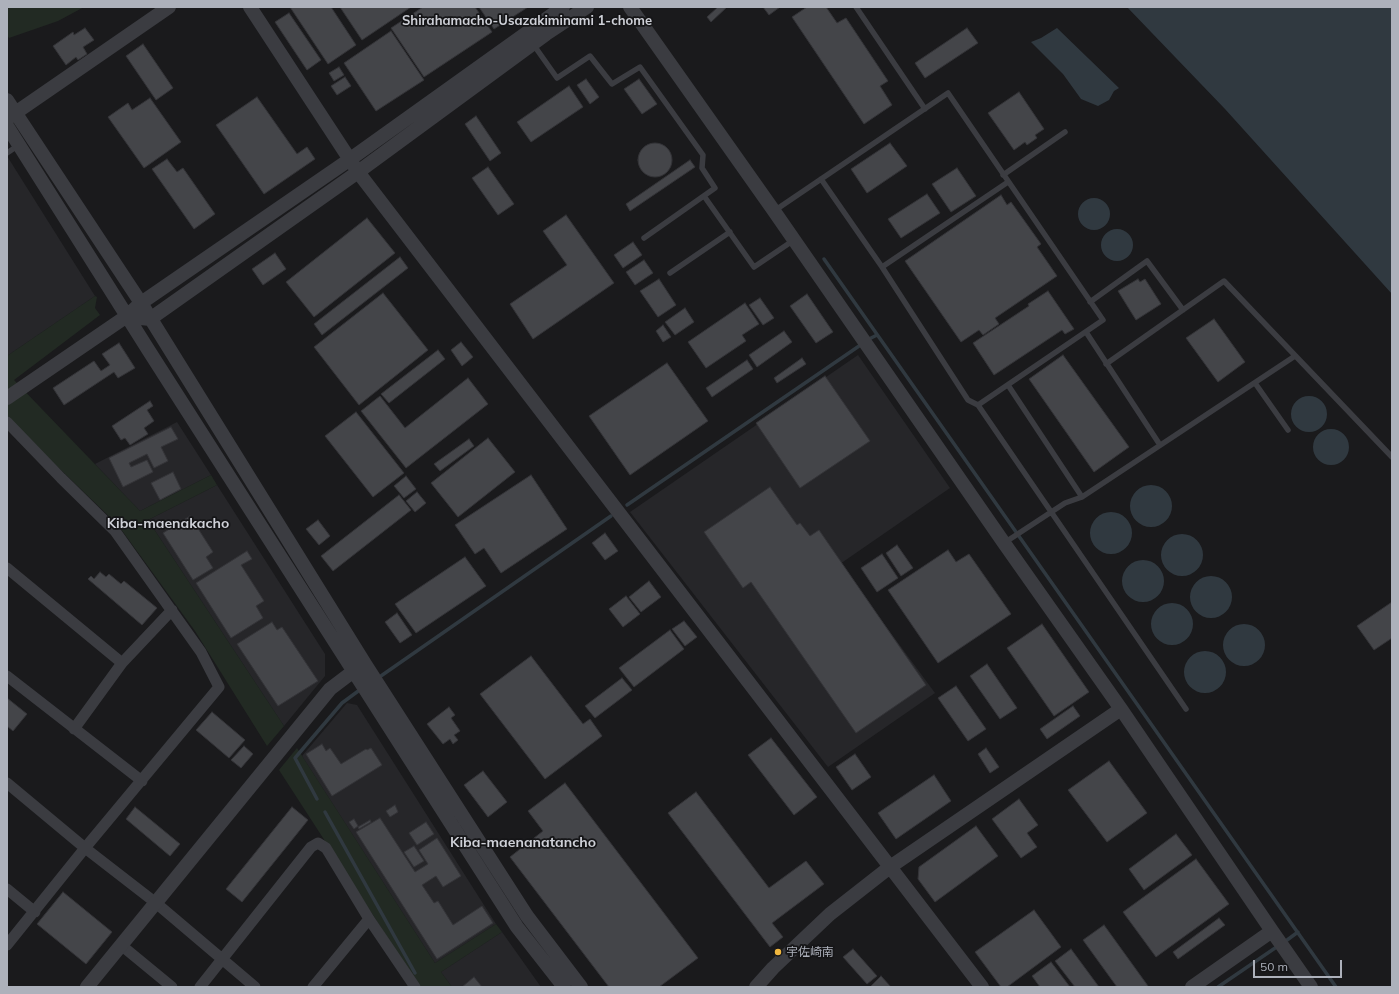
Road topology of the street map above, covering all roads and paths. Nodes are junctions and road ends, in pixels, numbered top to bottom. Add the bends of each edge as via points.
1 (169, 7) edge
2 (250, 7) edge
3 (563, 7) edge
4 (586, 7) edge
5 (630, 7) edge
6 (856, 7) edge
7 (533, 44) junction
8 (7, 100) edge
9 (925, 109) junction
10 (11, 116) edge
11 (7, 126) edge
12 (1065, 132) dead end
13 (19, 145) junction
14 (7, 153) edge
15 (349, 160) junction
16 (358, 172) junction
17 (1003, 175) junction
18 (821, 179) junction
19 (1008, 182) junction
20 (704, 196) junction
21 (774, 211) junction
22 (730, 232) junction
23 (644, 238) dead end
24 (794, 239) junction
25 (882, 267) junction
26 (670, 272) dead end
27 (1090, 302) junction
28 (141, 303) junction
29 (1183, 310) junction
30 (127, 316) junction
31 (150, 319) junction
32 (1086, 332) junction
33 (1295, 356) junction
34 (1106, 364) junction
35 (1255, 383) junction
36 (1008, 385) junction
37 (7, 398) edge
38 (978, 405) junction
39 (7, 422) edge
40 (1288, 430) dead end
41 (1160, 445) junction
42 (1392, 457) edge
43 (1082, 497) junction
44 (1052, 512) junction
45 (1004, 543) junction
46 (7, 568) edge
47 (172, 610) junction
48 (122, 663) junction
49 (359, 667) junction
50 (7, 676) edge
51 (1121, 709) junction
52 (1186, 709) dead end
53 (74, 729) junction
54 (142, 781) junction
55 (7, 783) edge
56 (86, 848) junction
57 (890, 867) junction
58 (7, 889) edge
59 (156, 903) junction
60 (35, 912) junction
61 (369, 919) junction
62 (1272, 931) junction
63 (121, 945) junction
64 (7, 946) edge
65 (222, 960) junction
66 (413, 986) edge
67 (88, 987) edge
68 (172, 987) edge
69 (200, 987) edge
70 (255, 987) edge
71 (313, 987) edge
72 (564, 987) edge
73 (581, 987) edge
74 (756, 987) edge
75 (982, 987) edge
76 (1192, 987) edge
77 (1311, 987) edge

1 - 10 street
2 - 15 street
3 - 15 street
4 - 7 street
5 - 21 street
6 - 9 lane
7 - 16 street
7 - 20 lane via 557,78 590,56 612,84 640,66 704,156 702,168 715,188
8 - 10 street
9 - 17 lane via 948,94
9 - 18 lane
10 - 28 street
11 - 13 street
12 - 17 lane
13 - 14 lane
13 - 30 street
15 - 16 street
15 - 28 street
16 - 31 street
16 - 57 street
17 - 19 lane
18 - 21 lane
18 - 25 lane
19 - 25 lane
19 - 27 lane
20 - 22 lane
20 - 23 lane
21 - 24 street
22 - 24 lane via 754,267
22 - 26 lane
24 - 45 street
25 - 38 lane via 968,400
27 - 29 lane via 1147,261
27 - 32 lane via 1103,320
28 - 30 street
28 - 31 street
29 - 33 lane via 1224,281
29 - 34 lane
30 - 31 street
30 - 37 street
30 - 49 street
31 - 49 street
32 - 34 lane
32 - 36 lane
33 - 35 lane
33 - 42 lane
34 - 41 lane
35 - 40 lane
35 - 41 lane
36 - 38 lane
36 - 43 lane
38 - 44 lane
39 - 47 street via 115,531
41 - 43 lane
43 - 44 lane via 1065,503
44 - 45 lane
44 - 52 lane
45 - 51 street
46 - 48 street
47 - 48 street
47 - 54 street via 201,652 220,687
48 - 53 street
49 - 59 street via 330,689
49 - 72 street via 517,927
49 - 73 street via 527,916
50 - 53 street
51 - 57 street
51 - 62 street
53 - 54 street
54 - 56 street
55 - 56 street
56 - 59 street
56 - 60 street
57 - 74 street via 830,914
57 - 75 street
58 - 60 street
59 - 63 street
59 - 65 street
60 - 64 street
61 - 65 street via 326,848 318,843
61 - 66 street
61 - 71 street
62 - 76 street
62 - 77 street
63 - 67 street
63 - 68 street
65 - 69 street
65 - 70 street

